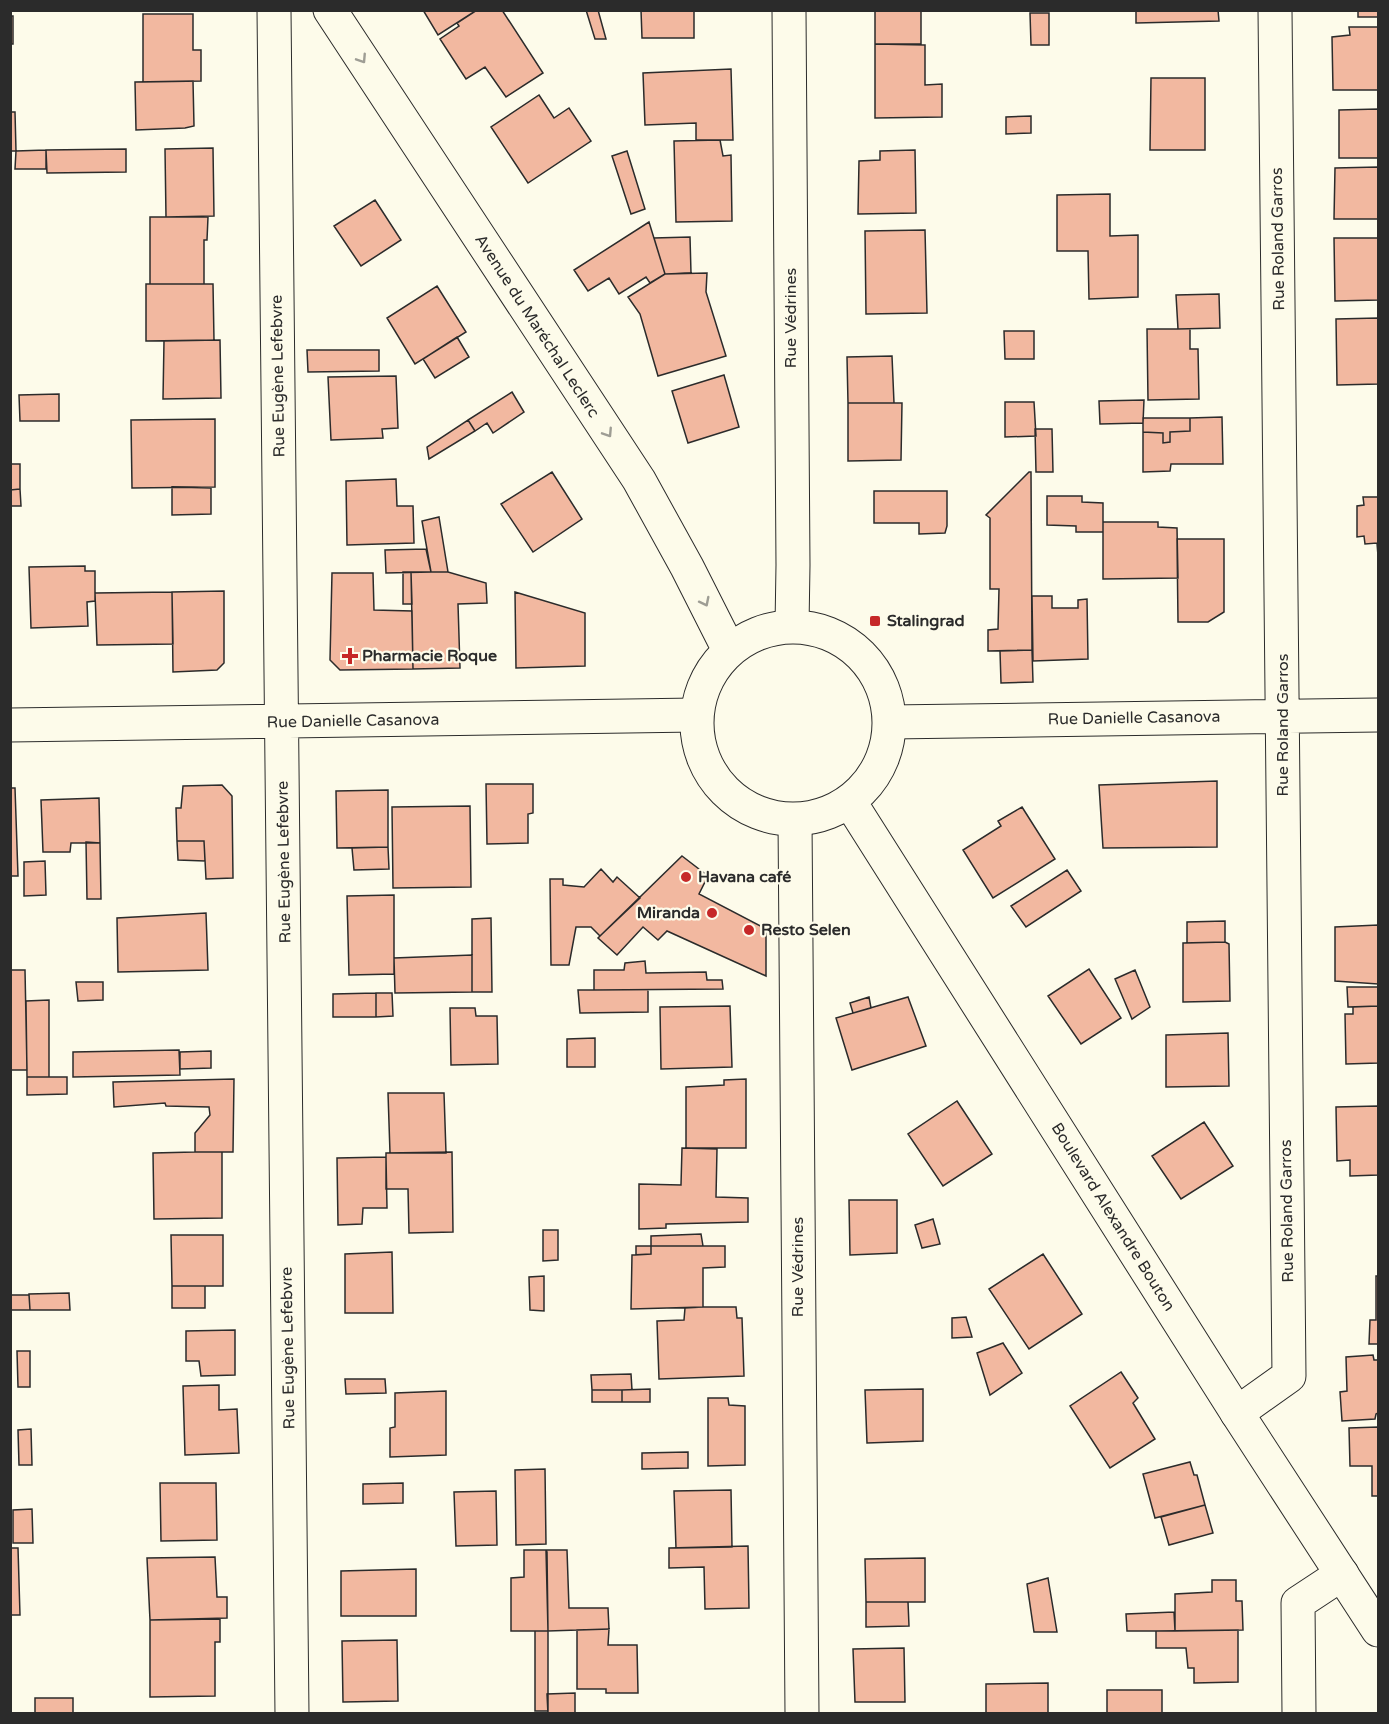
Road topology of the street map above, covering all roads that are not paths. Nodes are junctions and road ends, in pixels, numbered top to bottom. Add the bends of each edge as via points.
1 (274, 10) edge
2 (330, 10) edge
3 (789, 10) edge
4 (1275, 10) edge
5 (792, 626) junction
6 (729, 651) junction
7 (696, 715) junction
8 (1378, 715) edge
9 (1282, 716) junction
10 (282, 722) junction
11 (890, 722) junction
12 (10, 725) edge
13 (850, 802) junction
14 (795, 820) junction
15 (1237, 1413) junction
16 (1342, 1574) junction
17 (1378, 1630) edge
18 (292, 1713) edge
19 (802, 1713) edge
20 (1299, 1713) edge

1 - 10 street, Rue Eugène Lefebvre
2 -> 6 street, Avenue du Maréchal Leclerc via 639,480
3 - 5 street, Rue Védrines
4 - 9 street, Rue Roland Garros
5 - 6 street via 759,633
5 - 11 street via 822,630 850,644 871,665 885,692
6 - 7 street via 709,676
7 - 10 street, Rue Danielle Casanova
7 - 14 street via 707,768 723,790 744,806 769,817
8 - 9 street, Rue Danielle Casanova
9 - 11 street, Rue Danielle Casanova
9 - 15 street, Rue Roland Garros via 1289,1376
10 - 12 street, Rue Danielle Casanova
10 - 18 street, Rue Eugène Lefebvre
11 - 13 street via 888,746 880,767
13 - 14 street via 824,815
13 - 15 street, Boulevard Alexandre Bouton
14 - 19 street, Rue Védrines
15 - 16 street, Boulevard Alexandre Bouton
16 - 17 street, Boulevard Alexandre Bouton
16 - 20 street via 1298,1603

